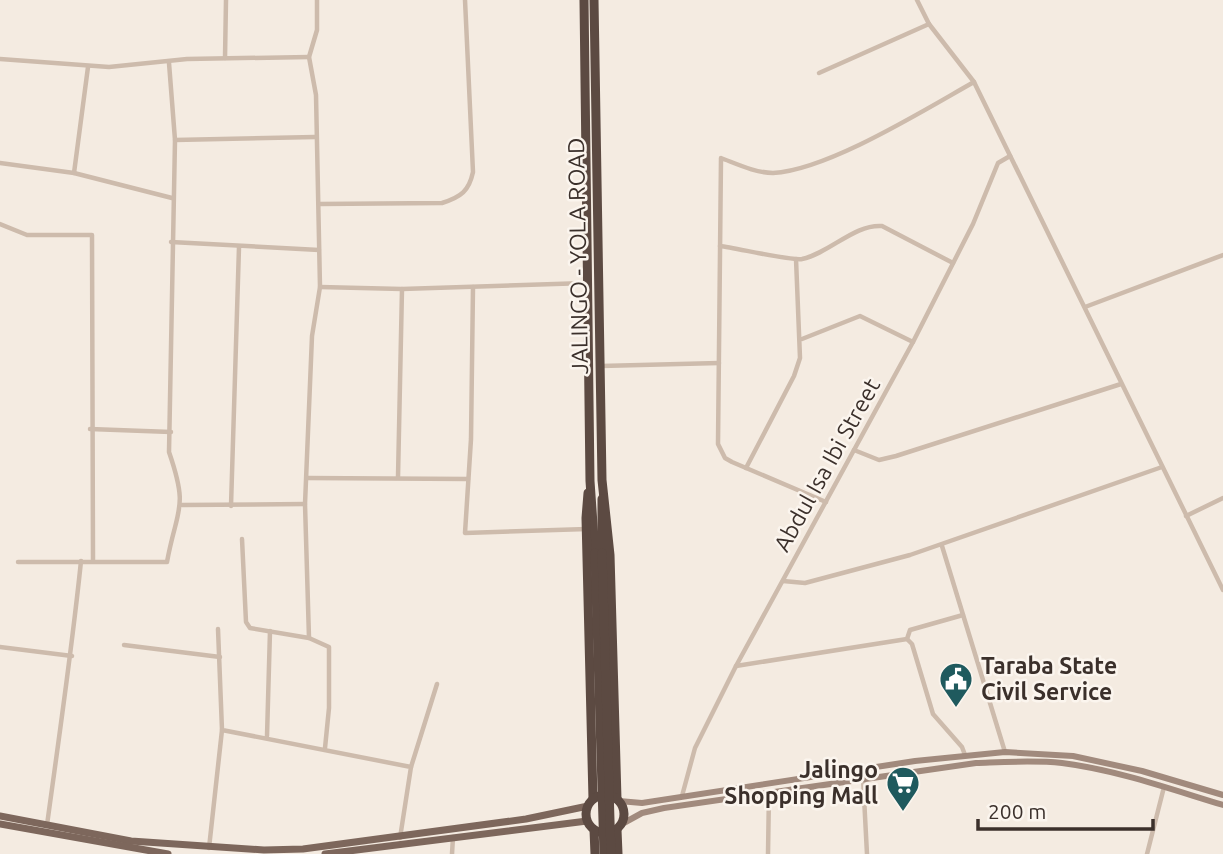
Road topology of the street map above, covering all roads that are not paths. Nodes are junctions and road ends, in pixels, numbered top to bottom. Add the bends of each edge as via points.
1 (226, 0) edge
2 (317, 0) edge
3 (465, 0) edge
4 (584, 0) edge
5 (594, 0) edge
6 (917, 0) edge
7 (929, 24) junction
8 (310, 57) junction
9 (225, 58) junction
10 (0, 59) edge
11 (169, 63) junction
12 (89, 66) junction
13 (819, 73) dead end
14 (974, 82) junction
15 (315, 137) junction
16 (175, 140) junction
17 (1010, 156) junction
18 (0, 163) edge
19 (75, 173) junction
20 (172, 198) junction
21 (319, 204) junction
22 (0, 224) edge
23 (171, 242) junction
24 (720, 246) junction
25 (239, 247) junction
26 (319, 250) junction
27 (1223, 255) edge
28 (796, 259) junction
29 (953, 263) junction
30 (587, 283) junction
31 (320, 287) junction
32 (473, 287) junction
33 (402, 289) junction
34 (1085, 307) junction
35 (802, 339) junction
36 (913, 342) junction
37 (719, 363) junction
38 (600, 366) junction
39 (1121, 384) junction
40 (90, 429) junction
41 (171, 432) junction
42 (854, 450) junction
43 (1162, 467) junction
44 (746, 468) junction
45 (398, 477) junction
46 (307, 478) junction
47 (468, 478) junction
48 (603, 480) junction
49 (590, 481) junction
50 (1223, 498) edge
51 (826, 502) junction
52 (305, 504) junction
53 (182, 505) junction
54 (231, 506) junction
55 (1186, 516) junction
56 (587, 529) junction
57 (242, 539) dead end
58 (942, 545) junction
59 (599, 553) junction
60 (93, 560) junction
61 (81, 561) junction
62 (18, 562) dead end
63 (783, 582) junction
64 (1223, 590) edge
65 (963, 615) junction
66 (218, 629) dead end
67 (270, 631) junction
68 (309, 638) junction
69 (907, 639) junction
70 (124, 645) dead end
71 (0, 647) edge
72 (72, 656) junction
73 (220, 657) junction
74 (736, 666) junction
75 (437, 684) dead end
76 (222, 730) junction
77 (267, 736) junction
78 (325, 748) junction
79 (1005, 752) junction
80 (965, 755) junction
81 (411, 767) junction
82 (863, 778) junction
83 (1164, 786) junction
84 (769, 791) junction
85 (682, 796) junction
86 (1223, 796) edge
87 (618, 800) junction
88 (591, 803) junction
89 (1223, 805) edge
90 (0, 816) edge
91 (587, 821) junction
92 (0, 824) edge
93 (47, 826) junction
94 (619, 827) junction
95 (594, 830) junction
96 (453, 836) junction
97 (400, 839) junction
98 (130, 848) edge
99 (209, 849) junction
100 (168, 854) edge
101 (325, 854) edge
102 (452, 854) edge
103 (595, 854) edge
104 (604, 854) edge
105 (611, 854) edge
106 (618, 854) edge
107 (768, 854) edge
108 (867, 854) edge
109 (1147, 854) edge

1 - 9 street
2 - 8 street via 317,30
3 - 21 street via 470,184 456,199 442,203
4 - 30 highway
5 - 38 highway, JALINGO - YOLA ROAD
6 - 7 street
7 - 13 street
7 - 14 street
8 - 9 street
8 - 15 street via 316,95
9 - 11 street
10 - 12 street
11 - 12 street
11 - 16 street
12 - 19 street
14 - 17 street
14 - 24 street via 889,130 791,170 771,173 721,158
15 - 16 street
15 - 21 street
16 - 20 street
17 - 29 street, Abdul Isa Ibi Street via 998,163
17 - 34 street
18 - 19 street
19 - 20 street
20 - 23 street
21 - 26 street
22 - 40 street via 27,235 92,235
23 - 25 street
23 - 41 street
24 - 28 street
24 - 37 street
25 - 26 street
25 - 54 street
26 - 31 street
27 - 34 street
28 - 29 street via 871,225 882,226
28 - 35 street
29 - 36 street, Abdul Isa Ibi Street
30 - 32 street
30 - 49 highway
31 - 33 street
31 - 46 street via 312,336
32 - 33 street
32 - 47 street
33 - 45 street
34 - 39 street
35 - 36 street via 860,316
35 - 44 street via 794,376
36 - 42 street, Abdul Isa Ibi Street
37 - 38 street
37 - 44 street via 718,444 726,458
38 - 48 highway, JALINGO - YOLA ROAD
39 - 42 street via 896,456 879,460
39 - 43 street
40 - 41 street
40 - 60 street
41 - 53 street via 169,452 181,486
42 - 51 street, Abdul Isa Ibi Street
43 - 55 street
43 - 58 street
44 - 51 street
45 - 46 street
45 - 47 street
46 - 52 street
47 - 56 street via 465,533
48 - 59 highway
48 - 87 highway, JALINGO - YOLA ROAD via 608,510
49 - 56 highway
49 - 59 highway
50 - 55 street
51 - 63 street, Abdul Isa Ibi Street
52 - 54 street
52 - 68 street
53 - 54 street
53 - 60 street via 167,562
55 - 64 street
56 - 88 highway
57 - 67 street via 246,622 250,628
58 - 63 street via 834,577
58 - 65 street
59 - 104 highway, bridge
59 - 105 highway, bridge
60 - 61 street
61 - 62 street
61 - 72 street
63 - 74 street, Abdul Isa Ibi Street
65 - 69 street via 910,630
65 - 79 street
66 - 73 street
67 - 68 street
67 - 77 street
68 - 78 street via 329,647
69 - 74 street
69 - 80 street via 933,713
70 - 73 street
71 - 72 street
72 - 93 street
73 - 76 street
74 - 85 street, Abdul Isa Ibi Street via 695,748
75 - 81 street
76 - 77 street
76 - 99 street
77 - 78 street
78 - 81 street
79 - 80 main road
79 - 86 main road via 1073,756
80 - 85 main road
81 - 97 street
82 - 83 main road via 976,763 1045,762
82 - 84 main road
82 - 108 street
83 - 89 main road
83 - 109 street
84 - 94 main road via 642,813
84 - 107 street
85 - 87 main road via 642,803
87 - 88 highway via 604,795
87 - 94 highway via 624,808
88 - 91 highway
88 - 97 main road via 526,819
90 - 93 main road
91 - 95 highway
91 - 96 main road
92 - 98 main road
93 - 98 main road
94 - 95 highway via 606,834
94 - 106 highway
95 - 103 highway
96 - 97 main road
96 - 102 street
97 - 99 main road via 303,849
97 - 101 main road
98 - 99 main road
98 - 100 main road

